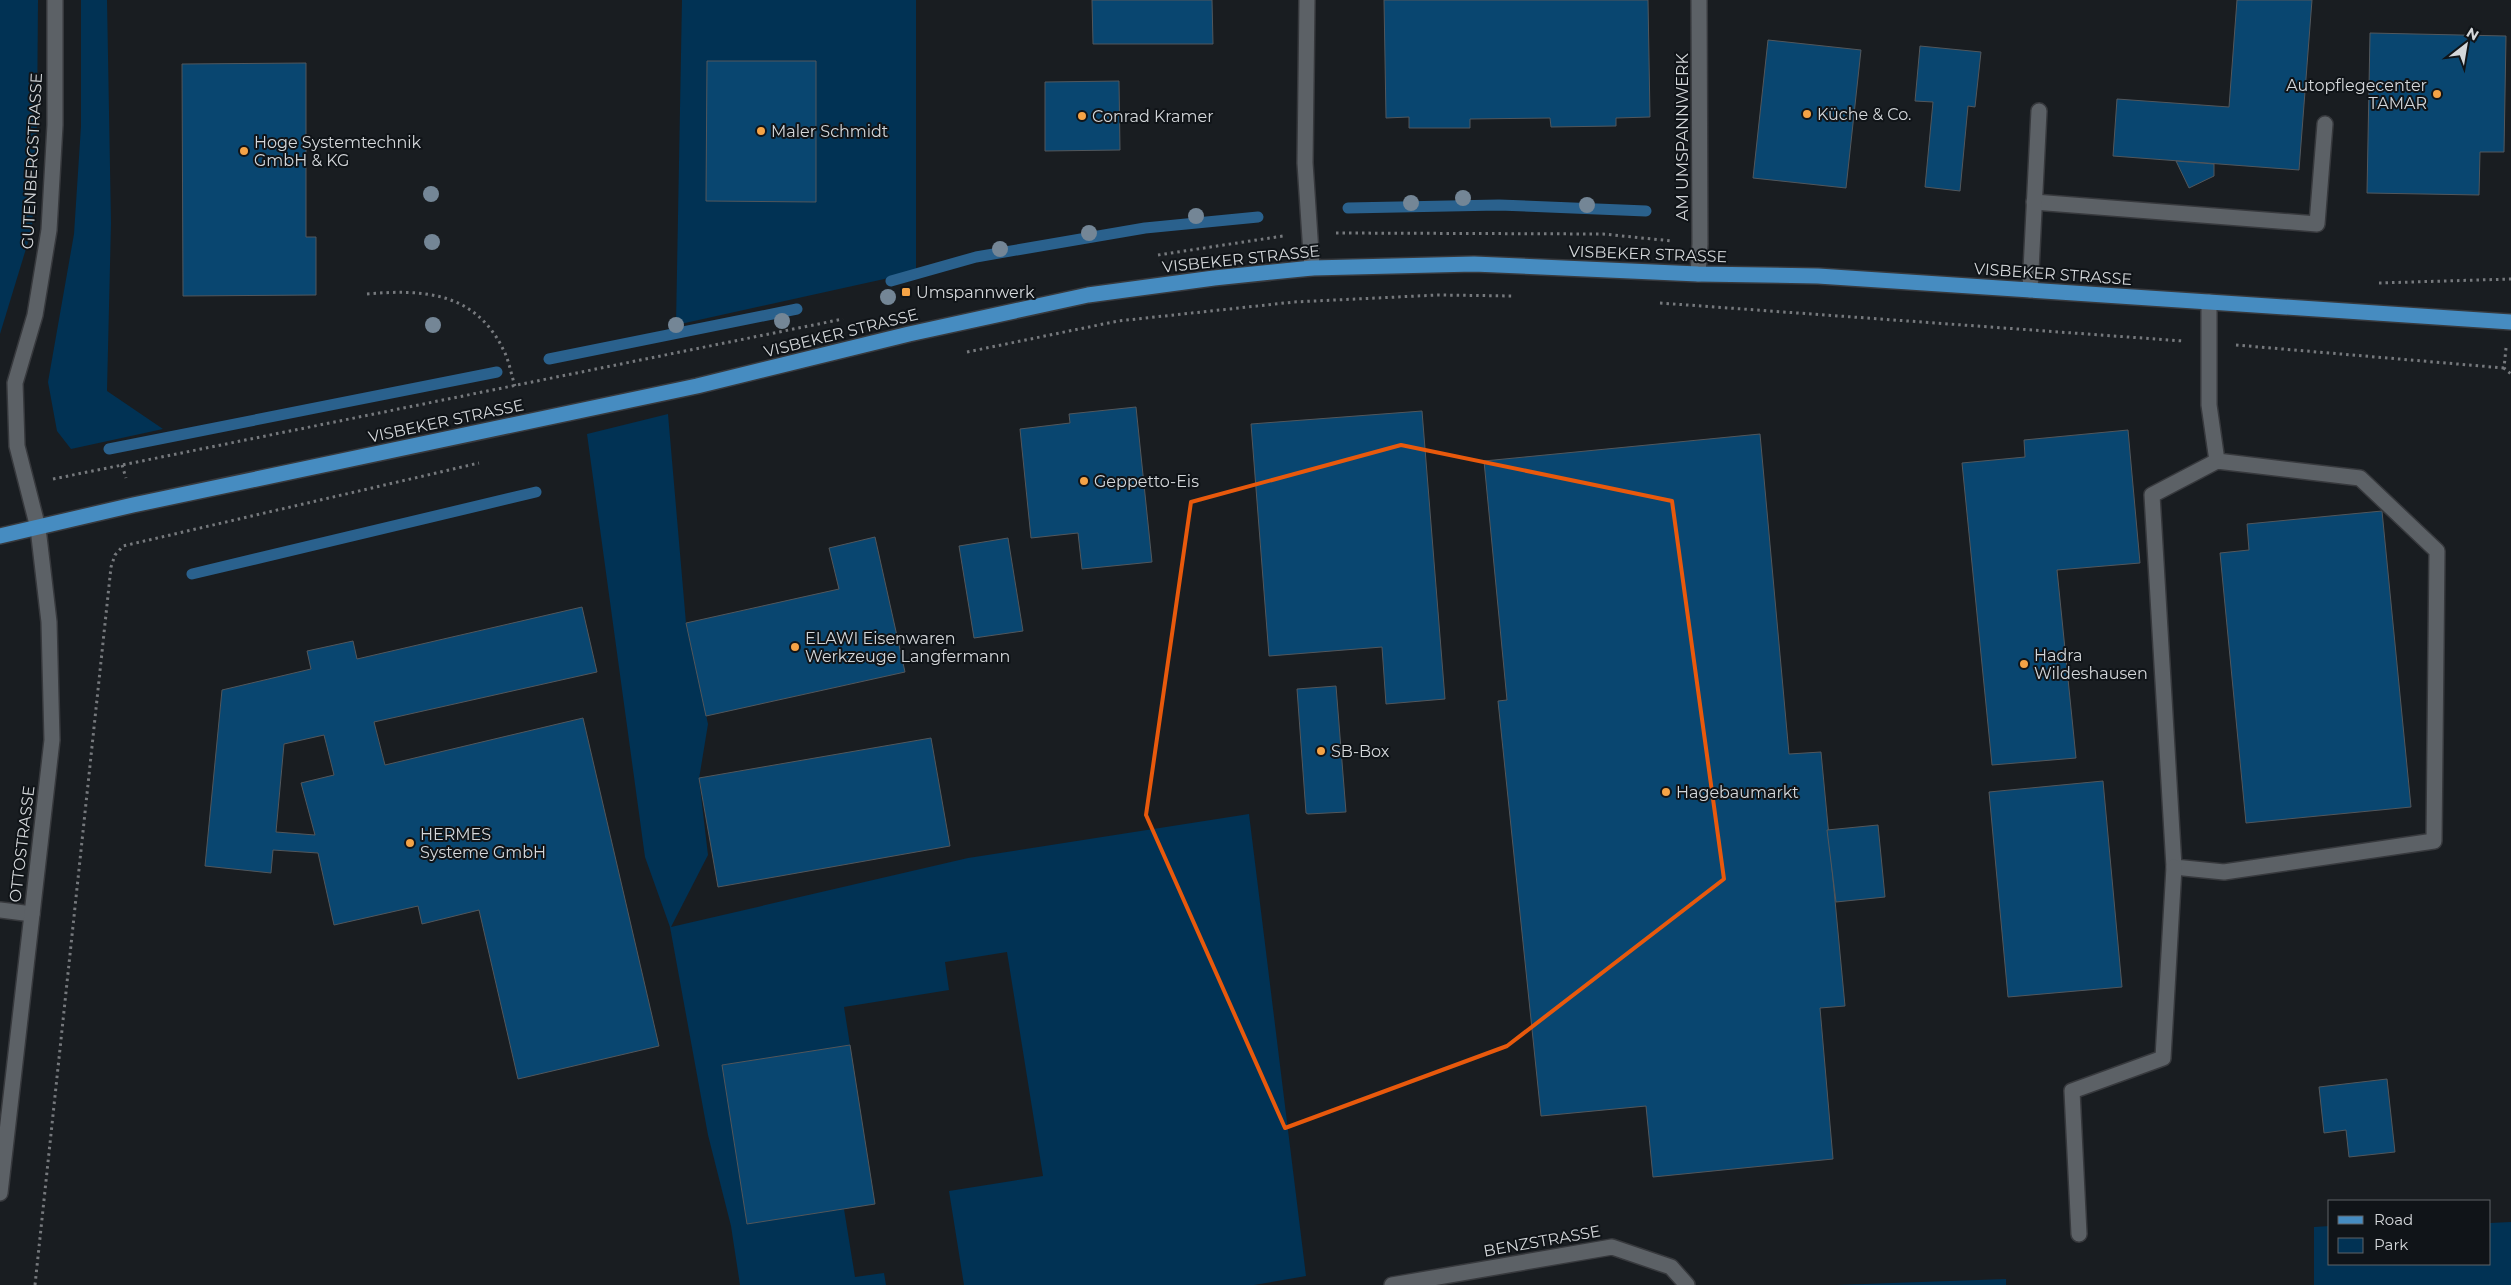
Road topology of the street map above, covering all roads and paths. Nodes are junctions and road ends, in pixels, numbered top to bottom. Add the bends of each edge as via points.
1 (55, 0) edge
2 (1307, 0) edge
3 (1700, 0) edge
4 (2039, 111) dead end
5 (2325, 124) dead end
6 (2034, 202) junction
7 (1312, 268) junction
8 (1698, 274) junction
9 (2030, 290) junction
10 (367, 294) dead end
11 (1524, 296) dead end
12 (1650, 302) dead end
13 (2208, 302) junction
14 (2511, 322) edge
15 (2209, 343) junction
16 (959, 354) dead end
17 (2504, 368) dead end
18 (515, 386) dead end
19 (2217, 461) junction
20 (482, 462) dead end
21 (38, 528) junction
22 (0, 536) edge
23 (2174, 867) junction
24 (0, 910) edge
25 (32, 914) junction
26 (0, 1193) edge
27 (2079, 1234) dead end
28 (35, 1285) edge
29 (1392, 1285) edge
30 (1687, 1285) edge

1 - 21 street, GUTENBERGSTRASSE via 55,125 49,230 35,315 15,383 17,446
2 - 7 street via 1305,163
3 - 8 street, AM UMSPANNWERK
4 - 6 street
5 - 6 street via 2317,224
6 - 9 street
7 - 8 main road, VISBEKER STRASSE via 1474,264
7 - 21 main road, VISBEKER STRASSE via 1088,295 696,386
8 - 9 main road, VISBEKER STRASSE via 1818,276
9 - 13 main road, VISBEKER STRASSE
10 - 18 path via 406,291 442,296 468,308 490,328 504,350
11 - 16 path via 1438,295 1294,302 1118,322
12 - 15 path
13 - 14 main road, VISBEKER STRASSE
13 - 15 street
15 - 17 path
15 - 19 street via 2210,405
19 - 23 street via 2152,495
19 - 23 street via 2360,478 2437,551 2434,841 2224,872
20 - 28 path via 123,546 115,555 111,566
21 - 22 main road, VISBEKER STRASSE
21 - 25 street, OTTOSTRASSE via 49,622 52,740
23 - 27 street via 2163,1058 2072,1091
24 - 25 street
25 - 26 street, OTTOSTRASSE
29 - 30 street, BENZSTRASSE via 1612,1247 1671,1267

